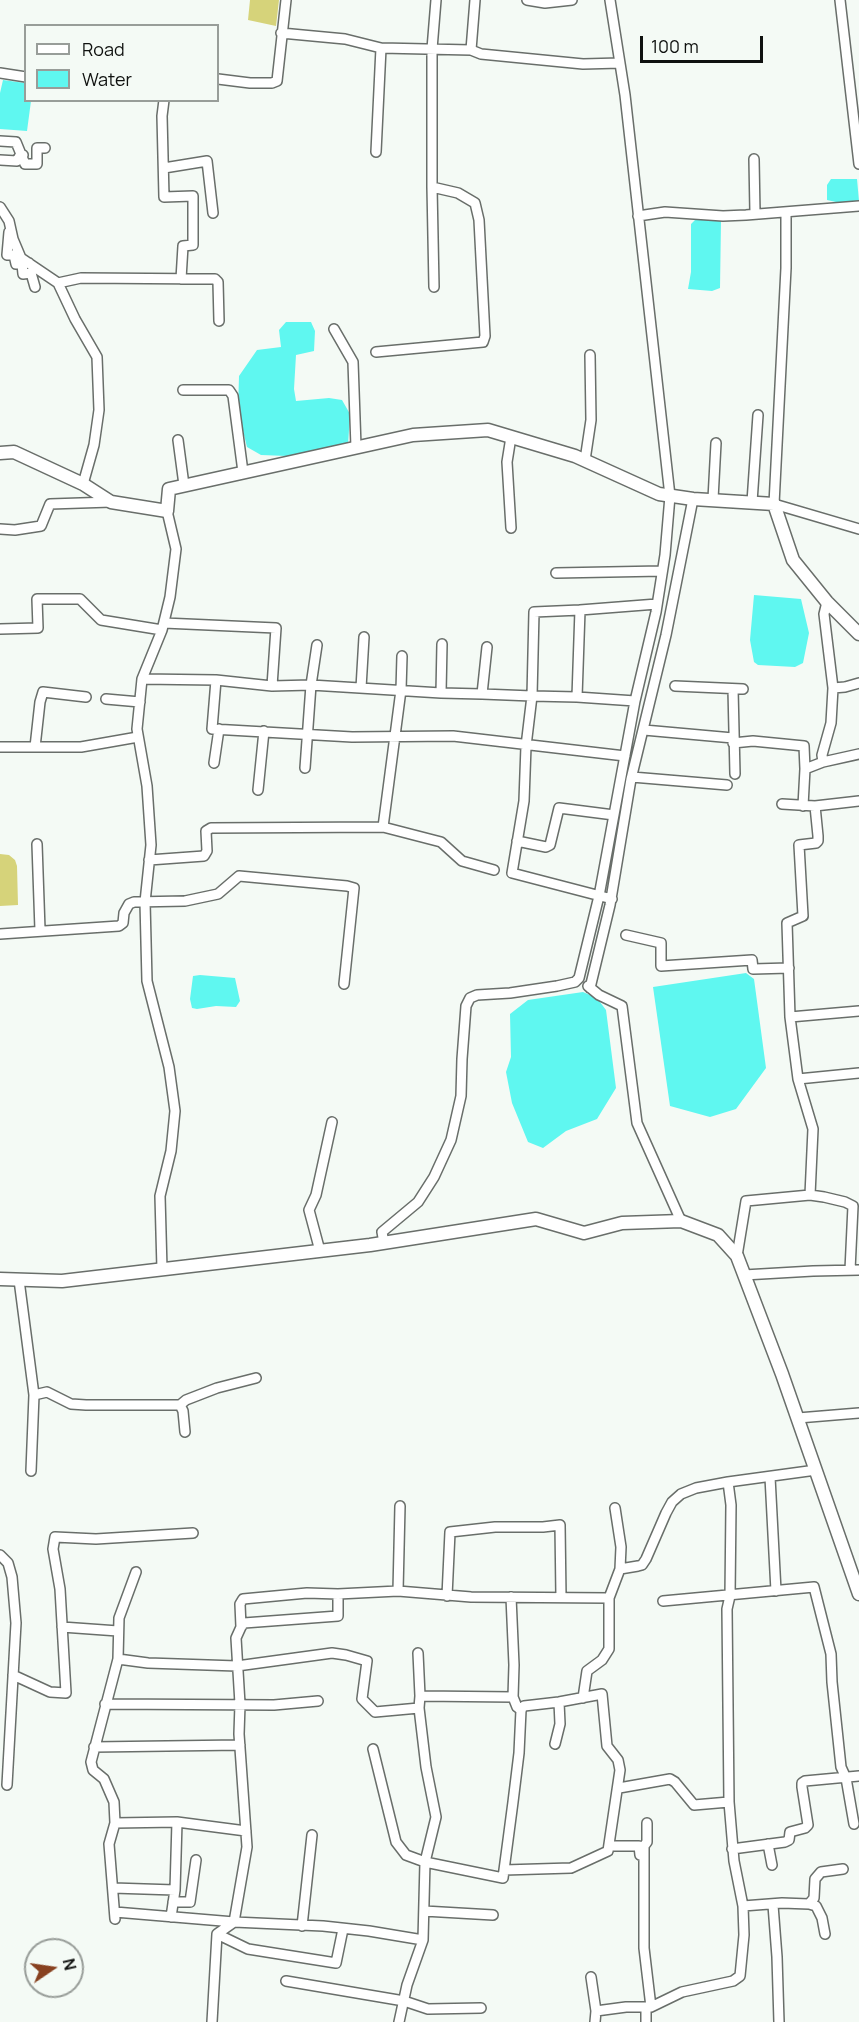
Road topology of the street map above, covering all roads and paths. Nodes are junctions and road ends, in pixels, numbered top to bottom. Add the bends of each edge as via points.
1 (286, 0) edge
2 (436, 0) edge
3 (475, 0) edge
4 (528, 0) edge
5 (572, 0) edge
6 (610, 0) edge
7 (840, 0) edge
8 (281, 33) junction
9 (381, 48) junction
10 (432, 49) junction
11 (471, 50) junction
12 (620, 63) junction
13 (0, 73) edge
14 (24, 77) edge
15 (219, 79) edge
16 (164, 102) edge
17 (857, 138) edge
18 (0, 141) edge
19 (45, 148) dead end
20 (376, 152) dead end
21 (22, 155) junction
22 (754, 159) dead end
23 (0, 160) edge
24 (859, 164) edge
25 (164, 168) junction
26 (432, 187) junction
27 (859, 206) edge
28 (0, 207) edge
29 (786, 212) junction
30 (213, 213) dead end
31 (755, 213) junction
32 (638, 216) junction
33 (10, 226) junction
34 (26, 263) junction
35 (181, 279) junction
36 (58, 283) junction
37 (35, 287) dead end
38 (434, 287) dead end
39 (219, 321) dead end
40 (334, 329) dead end
41 (376, 352) dead end
42 (590, 355) dead end
43 (183, 390) dead end
44 (758, 415) dead end
45 (511, 437) junction
46 (178, 440) dead end
47 (716, 442) dead end
48 (356, 447) junction
49 (0, 453) edge
50 (585, 460) junction
51 (243, 472) junction
52 (83, 484) junction
53 (183, 485) junction
54 (670, 496) junction
55 (693, 498) junction
56 (713, 499) junction
57 (111, 502) junction
58 (752, 502) junction
59 (774, 504) junction
60 (167, 511) junction
61 (510, 528) dead end
62 (859, 529) edge
63 (0, 530) edge
64 (662, 571) junction
65 (556, 573) dead end
66 (827, 602) junction
67 (657, 604) junction
68 (580, 610) junction
69 (163, 627) junction
70 (0, 629) edge
71 (859, 634) edge
72 (364, 637) dead end
73 (442, 644) dead end
74 (317, 645) dead end
75 (487, 647) dead end
76 (402, 657) dead end
77 (142, 679) junction
78 (216, 680) junction
79 (859, 683) edge
80 (311, 685) junction
81 (272, 686) junction
82 (675, 686) dead end
83 (361, 688) junction
84 (833, 688) junction
85 (401, 690) junction
86 (441, 693) junction
87 (482, 694) junction
88 (532, 696) junction
89 (86, 697) dead end
90 (577, 697) junction
91 (106, 699) dead end
92 (635, 701) junction
93 (140, 702) junction
94 (219, 729) junction
95 (644, 730) junction
96 (264, 731) junction
97 (307, 734) junction
98 (138, 737) junction
99 (396, 737) junction
100 (733, 740) junction
101 (526, 746) junction
102 (0, 747) edge
103 (35, 747) junction
104 (859, 754) edge
105 (625, 756) junction
106 (823, 762) junction
107 (214, 763) dead end
108 (305, 768) dead end
109 (805, 769) junction
110 (735, 774) dead end
111 (632, 777) junction
112 (727, 785) dead end
113 (258, 790) dead end
114 (859, 801) edge
115 (782, 804) dead end
116 (803, 806) junction
117 (815, 806) junction
118 (614, 815) junction
119 (383, 827) junction
120 (517, 842) junction
121 (37, 844) dead end
122 (149, 860) junction
123 (494, 870) dead end
124 (599, 896) junction
125 (612, 899) junction
126 (145, 902) junction
127 (39, 930) junction
128 (0, 933) edge
129 (626, 935) dead end
130 (789, 968) junction
131 (579, 978) junction
132 (344, 984) dead end
133 (590, 988) junction
134 (859, 1011) edge
135 (790, 1017) junction
136 (859, 1073) edge
137 (798, 1079) junction
138 (332, 1122) dead end
139 (810, 1195) junction
140 (856, 1206) edge
141 (681, 1221) junction
142 (384, 1243) junction
143 (320, 1251) junction
144 (737, 1256) junction
145 (162, 1269) junction
146 (854, 1270) edge
147 (744, 1275) junction
148 (0, 1279) edge
149 (19, 1280) junction
150 (256, 1378) dead end
151 (34, 1395) junction
152 (180, 1405) junction
153 (859, 1413) edge
154 (798, 1418) junction
155 (185, 1432) dead end
156 (816, 1470) junction
157 (31, 1471) dead end
158 (770, 1477) junction
159 (728, 1482) junction
160 (400, 1506) dead end
161 (615, 1508) dead end
162 (193, 1533) dead end
163 (0, 1555) edge
164 (620, 1569) junction
165 (136, 1572) dead end
166 (398, 1591) junction
167 (776, 1591) junction
168 (338, 1594) junction
169 (859, 1594) edge
170 (447, 1596) junction
171 (730, 1596) junction
172 (511, 1597) junction
173 (561, 1597) junction
174 (609, 1598) junction
175 (663, 1601) dead end
176 (62, 1627) junction
177 (241, 1627) junction
178 (118, 1632) junction
179 (418, 1653) dead end
180 (118, 1659) junction
181 (237, 1666) junction
182 (13, 1675) junction
183 (420, 1696) junction
184 (513, 1697) junction
185 (583, 1698) junction
186 (318, 1701) dead end
187 (559, 1702) junction
188 (105, 1704) junction
189 (240, 1704) junction
190 (419, 1708) junction
191 (521, 1710) junction
192 (555, 1744) dead end
193 (240, 1745) junction
194 (94, 1747) junction
195 (373, 1749) dead end
196 (859, 1776) edge
197 (846, 1778) junction
198 (7, 1785) dead end
199 (619, 1788) junction
200 (729, 1802) junction
201 (177, 1822) junction
202 (115, 1823) junction
203 (647, 1823) dead end
204 (854, 1824) dead end
205 (246, 1831) junction
206 (312, 1835) dead end
207 (768, 1844) junction
208 (610, 1846) junction
209 (732, 1849) junction
210 (646, 1856) junction
211 (196, 1860) dead end
212 (425, 1862) junction
213 (772, 1865) dead end
214 (843, 1869) dead end
215 (504, 1870) junction
216 (113, 1888) junction
217 (175, 1890) junction
218 (173, 1902) junction
219 (809, 1904) junction
220 (773, 1905) junction
221 (743, 1906) junction
222 (424, 1911) junction
223 (493, 1916) dead end
224 (171, 1917) junction
225 (234, 1922) junction
226 (302, 1926) junction
227 (343, 1929) junction
228 (217, 1934) junction
229 (825, 1934) dead end
230 (423, 1940) junction
231 (591, 1977) dead end
232 (285, 1981) dead end
233 (404, 2001) junction
234 (648, 2007) junction
235 (481, 2008) dead end
236 (596, 2011) junction
237 (212, 2022) edge
238 (399, 2022) edge
239 (595, 2022) edge
240 (646, 2022) edge
241 (779, 2022) edge

1 - 8 street
2 - 10 street
3 - 11 street
4 - 5 street
6 - 12 street
7 - 17 street
8 - 9 street via 345,39
8 - 15 street via 277,81
9 - 10 street
9 - 20 street
10 - 11 street
10 - 26 street
11 - 12 street via 583,63
12 - 32 street
13 - 14 street
16 - 25 street
17 - 24 street
18 - 21 street via 16,142
19 - 21 street via 37,148 37,164 25,164
21 - 23 street via 17,161
22 - 31 street
25 - 30 street via 207,160
25 - 35 street via 164,197 193,196 193,245 183,246
26 - 38 street
26 - 41 street via 458,193 475,203 480,232 483,342
27 - 29 street
28 - 33 street
29 - 31 street
29 - 59 street
31 - 32 street via 723,216 665,212
32 - 54 street
33 - 34 street
33 - 34 street via 7,255 14,255 15,264
34 - 36 street
34 - 37 street via 23,274 31,273
35 - 36 street via 81,278
35 - 39 street via 218,282
36 - 52 street via 97,357 99,410
40 - 48 street via 353,362
42 - 50 street via 591,420
43 - 51 street via 229,390
44 - 58 street
45 - 48 street via 488,430 413,435
45 - 50 street
45 - 61 street via 507,462
46 - 53 street
47 - 56 street
48 - 51 street
49 - 52 street via 14,452
50 - 54 street
51 - 53 street
52 - 57 street
53 - 60 street via 169,489
54 - 55 street
54 - 64 street
55 - 56 street
55 - 95 street
56 - 58 street
57 - 60 street
57 - 63 street via 50,504 41,526
58 - 59 street
59 - 62 street
59 - 66 street via 792,560
60 - 69 street via 176,549
64 - 65 street
64 - 67 street
66 - 71 street
66 - 84 street via 824,614
67 - 68 street
67 - 92 street
68 - 88 street via 534,612
68 - 90 street
69 - 70 street via 101,620 80,599 37,599 38,628
69 - 77 street
69 - 81 street via 276,628
72 - 83 street
73 - 86 street
74 - 80 street
75 - 87 street
76 - 85 street
77 - 78 street
77 - 93 street
78 - 81 street
78 - 94 street via 212,729
79 - 84 street
80 - 81 street
80 - 83 street
80 - 97 street
82 - 100 street via 738,689
83 - 85 street
84 - 106 street
85 - 86 street
85 - 99 street
86 - 87 street
87 - 88 street
88 - 90 street
88 - 101 street
89 - 103 street via 43,692
90 - 92 street
91 - 93 street
92 - 105 street
93 - 98 street
94 - 96 street
94 - 107 street
95 - 100 street
95 - 111 street
96 - 97 street
96 - 113 street
97 - 99 street
97 - 108 street
98 - 103 street via 81,747
98 - 122 street via 147,786
99 - 101 street via 453,736
99 - 119 street
100 - 109 street via 804,746
100 - 110 street
101 - 105 street
101 - 120 street via 524,801
102 - 103 street
104 - 106 street
105 - 118 street
106 - 109 street
109 - 116 street
111 - 112 street
111 - 125 street
114 - 117 street
115 - 116 street
116 - 117 street
117 - 130 street via 818,841 799,845 803,916 787,923
118 - 120 street via 559,808 550,845
118 - 124 street
119 - 122 street via 211,828 206,831 204,856
119 - 123 street via 441,842 462,861
120 - 124 street via 512,873
121 - 127 street
122 - 126 street
124 - 125 street
124 - 131 street
125 - 133 street
126 - 127 street via 129,904 119,926
126 - 132 street via 185,901 218,894 239,876 354,888
126 - 145 street via 147,981 169,1067 175,1111 171,1151 160,1196
127 - 128 street
129 - 130 street via 661,943 660,966 752,960 753,969
130 - 135 street
131 - 133 street
131 - 142 street via 557,986 470,998 466,1006 461,1096 451,1140 418,1202 382,1232
133 - 141 street via 622,1006 637,1123
134 - 135 street
135 - 137 street
136 - 137 street
137 - 139 street via 813,1129
138 - 143 street via 309,1210
139 - 140 street
139 - 144 street via 746,1202
140 - 146 street
141 - 142 street via 622,1223 584,1233 536,1219
141 - 144 street via 718,1235
142 - 143 street
143 - 145 street
144 - 147 street
145 - 149 street via 62,1281
146 - 147 street
147 - 154 street
148 - 149 street
149 - 151 street
150 - 152 street via 217,1388
151 - 152 street via 47,1392 71,1404
151 - 157 street
152 - 155 street
153 - 154 street
154 - 156 street
156 - 158 street
156 - 169 street
158 - 159 street
158 - 167 street
159 - 164 street via 681,1494 672,1502 642,1565
159 - 171 street
160 - 166 street
161 - 164 street
162 - 176 street via 96,1539 55,1537
163 - 182 street via 8,1563 12,1577 16,1623
164 - 174 street
165 - 178 street via 119,1618
166 - 168 street
166 - 170 street
167 - 171 street
167 - 197 street via 814,1587 831,1654 841,1767
168 - 177 street via 338,1616 244,1623
168 - 177 street via 243,1599
170 - 172 street
170 - 173 street via 450,1532 560,1525
171 - 175 street
171 - 200 street
172 - 173 street
172 - 184 street
173 - 174 street
174 - 185 street via 609,1649 587,1671
176 - 178 street
176 - 182 street via 66,1693 50,1692
177 - 181 street via 236,1638
178 - 180 street
179 - 183 street
180 - 181 street
180 - 188 street
181 - 189 street
181 - 190 street via 332,1653 346,1655 367,1661 362,1700 375,1712
182 - 198 street
183 - 184 street
183 - 190 street
184 - 191 street
185 - 187 street
185 - 199 street via 602,1694 605,1738 618,1761
186 - 189 street
187 - 191 street via 524,1706
187 - 192 street via 560,1724
188 - 189 street
188 - 194 street
189 - 193 street
190 - 212 street via 436,1813
191 - 215 street
193 - 194 street
193 - 205 street
194 - 202 street via 93,1770 104,1779 114,1802
195 - 212 street via 396,1842 406,1855
196 - 197 street
197 - 204 street
197 - 207 street via 802,1783 808,1825 790,1832 786,1842
199 - 200 street via 670,1779 694,1804
199 - 208 street
200 - 209 street
201 - 202 street
201 - 205 street
201 - 217 street
202 - 216 street via 110,1844
203 - 210 street
205 - 225 street via 247,1847
206 - 226 street
207 - 209 street
207 - 213 street
208 - 210 street via 639,1846 640,1855
208 - 215 street via 608,1851 571,1868
209 - 221 street
210 - 234 street via 644,1948
211 - 218 street via 190,1902
212 - 215 street via 503,1878
212 - 222 street
214 - 219 street via 821,1872 815,1879 814,1898
216 - 217 street
216 - 224 street via 115,1915
217 - 218 street
218 - 224 street
219 - 220 street
219 - 229 street via 816,1906
220 - 221 street
220 - 241 street
221 - 234 street via 744,1935 737,1980 682,1992
222 - 223 street
222 - 230 street
224 - 225 street
225 - 226 street
225 - 228 street
226 - 227 street
227 - 228 street via 336,1963 248,1949
227 - 230 street
228 - 237 street
230 - 233 street
231 - 236 street
232 - 233 street
233 - 235 street via 428,2009
233 - 238 street
234 - 236 street
234 - 240 street
236 - 239 street

